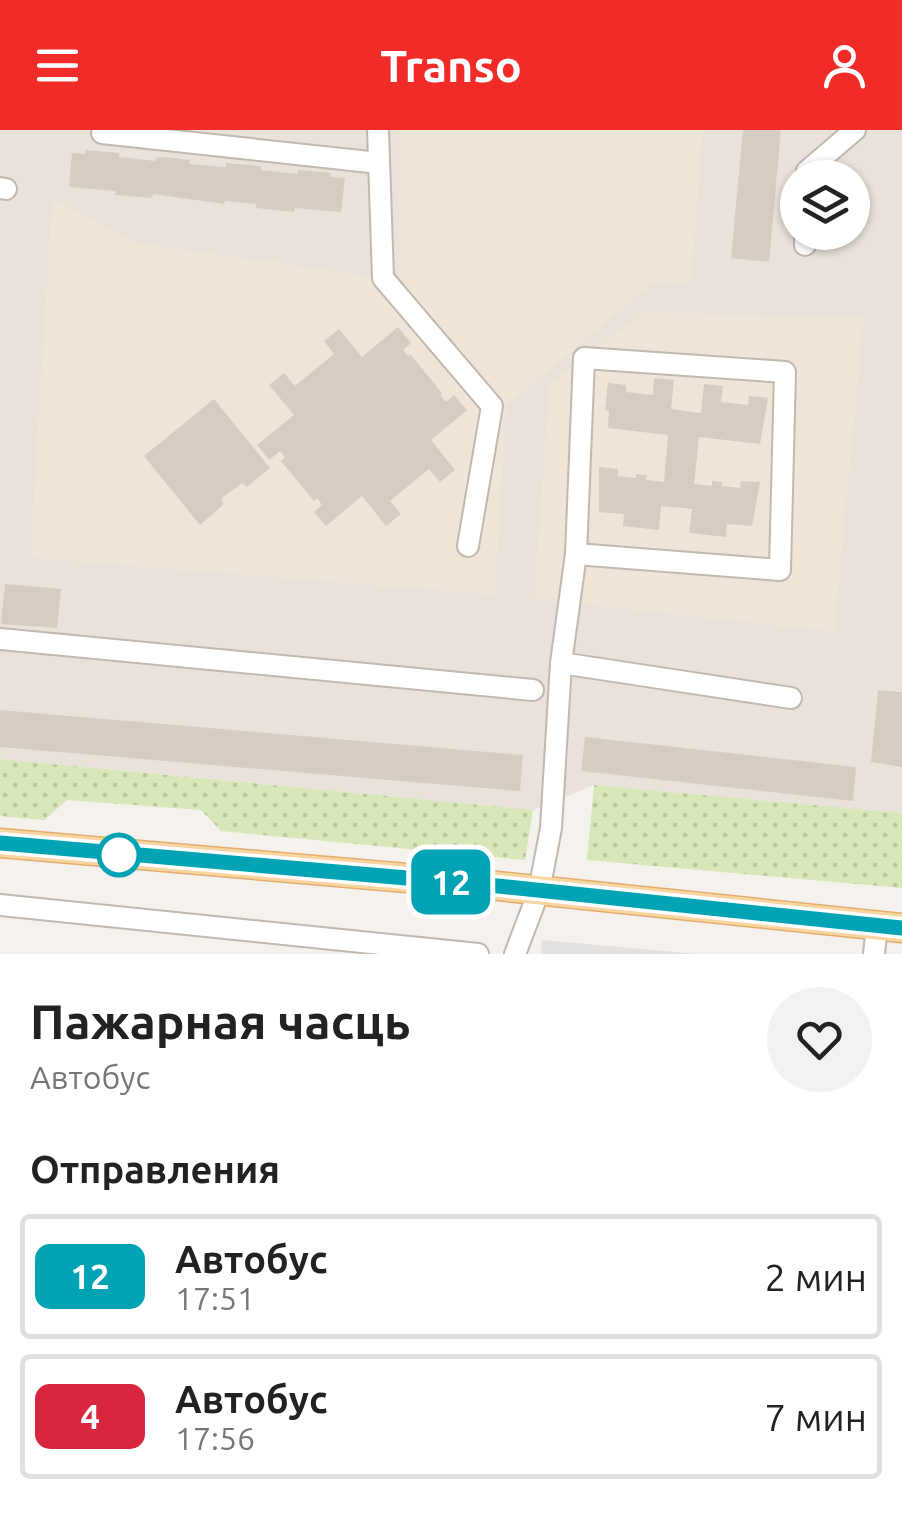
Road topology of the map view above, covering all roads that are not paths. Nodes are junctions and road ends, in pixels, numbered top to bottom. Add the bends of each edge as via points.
1 (378, 130) edge
2 (856, 130) edge
3 (102, 133) dead end
4 (819, 160) edge
5 (379, 163) junction
6 (468, 546) dead end
7 (576, 554) junction
8 (0, 639) edge
9 (561, 663) junction
10 (533, 690) dead end
11 (791, 698) dead end
12 (0, 843) edge
13 (539, 890) junction
14 (0, 905) edge
15 (884, 936) edge
16 (416, 951) edge
17 (478, 954) edge
18 (514, 954) edge

1 - 5 lane
2 - 4 lane
3 - 5 lane
5 - 6 lane via 383,278 492,406
7 - 7 lane via 780,570 785,372 584,358
7 - 9 lane
8 - 10 lane
9 - 11 lane
9 - 13 lane via 551,828
12 - 13 main road
13 - 15 main road
13 - 18 lane
14 - 16 lane
16 - 17 lane

